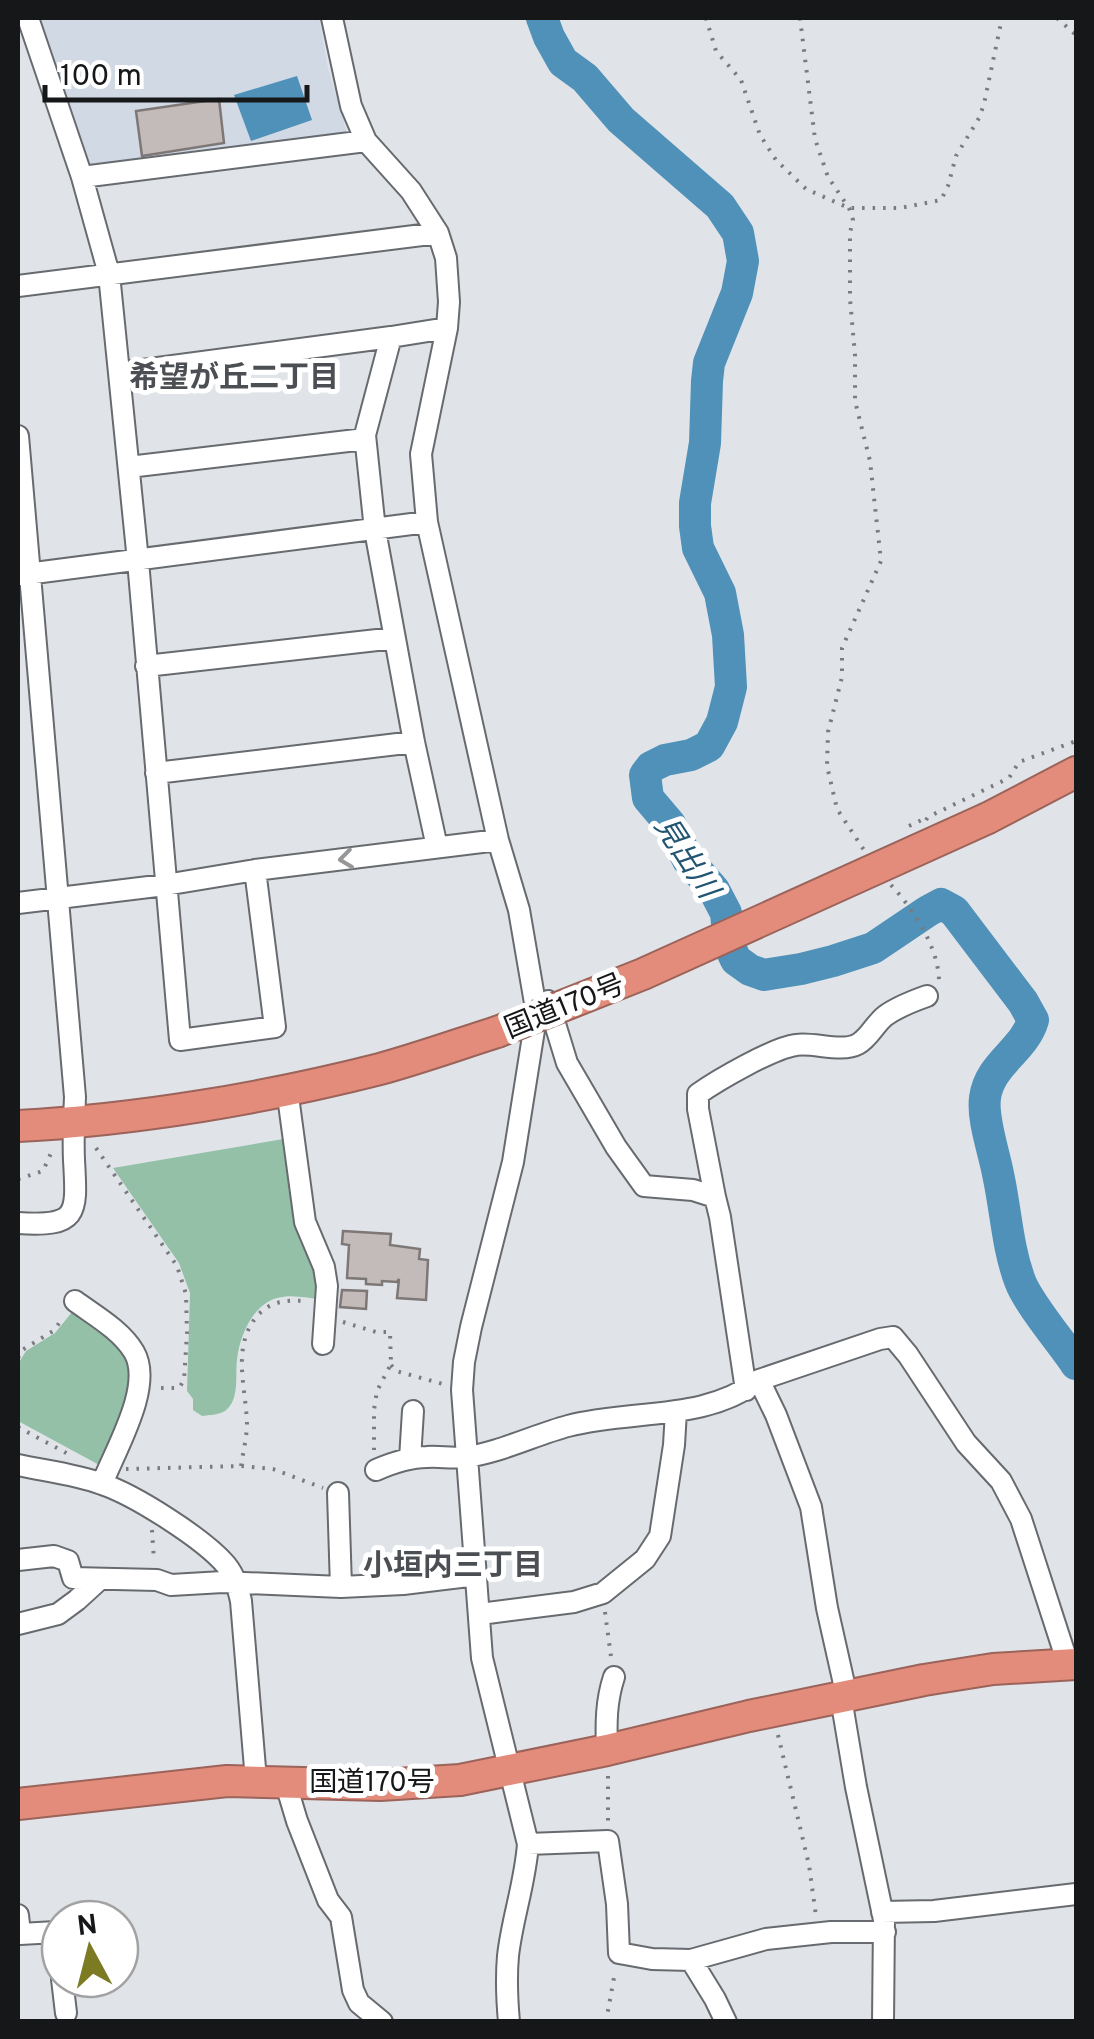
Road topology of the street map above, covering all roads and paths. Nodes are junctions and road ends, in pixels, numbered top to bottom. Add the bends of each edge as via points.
1 (28, 18) edge
2 (332, 18) edge
3 (706, 18) edge
4 (800, 18) edge
5 (1002, 18) edge
6 (1057, 18) edge
7 (1076, 36) edge
8 (366, 141) junction
9 (82, 177) junction
10 (849, 208) junction
11 (438, 234) junction
12 (109, 274) junction
13 (18, 286) edge
14 (446, 328) junction
15 (391, 337) junction
16 (120, 373) junction
17 (18, 436) edge
18 (365, 439) junction
19 (129, 466) junction
20 (427, 522) junction
21 (375, 530) junction
22 (138, 560) junction
23 (24, 575) edge
24 (395, 638) junction
25 (146, 666) junction
26 (414, 742) junction
27 (1076, 772) edge
28 (156, 773) junction
29 (498, 840) junction
30 (437, 847) junction
31 (872, 862) dead end
32 (255, 870) junction
33 (882, 876) dead end
34 (165, 886) junction
35 (60, 898) junction
36 (18, 903) edge
37 (531, 978) junction
38 (927, 996) joint
39 (287, 1089) junction
40 (74, 1123) junction
41 (18, 1126) edge
42 (96, 1148) dead end
43 (50, 1153) dead end
44 (18, 1179) edge
45 (714, 1197) junction
46 (18, 1222) edge
47 (75, 1301) joint
48 (325, 1310) junction
49 (323, 1344) dead end
50 (18, 1358) edge
51 (391, 1364) junction
52 (752, 1385) junction
53 (140, 1388) junction
54 (462, 1390) junction
55 (413, 1411) dead end
56 (676, 1411) junction
57 (18, 1426) edge
58 (72, 1456) dead end
59 (467, 1457) junction
60 (410, 1459) junction
61 (18, 1465) edge
62 (241, 1466) junction
63 (376, 1470) joint
64 (104, 1478) junction
65 (338, 1493) joint
66 (150, 1508) junction
67 (18, 1560) edge
68 (477, 1575) junction
69 (100, 1579) junction
70 (153, 1580) junction
71 (237, 1583) junction
72 (341, 1587) junction
73 (603, 1593) junction
74 (480, 1614) junction
75 (18, 1624) edge
76 (1074, 1667) edge
77 (614, 1677) joint
78 (844, 1698) junction
79 (772, 1711) junction
80 (607, 1750) junction
81 (510, 1770) junction
82 (271, 1781) junction
83 (18, 1804) edge
84 (608, 1841) junction
85 (528, 1844) junction
86 (1076, 1894) edge
87 (18, 1915) edge
88 (883, 1922) junction
89 (40, 1933) edge
90 (819, 1933) junction
91 (619, 1953) junction
92 (691, 1960) junction
93 (64, 1999) edge
94 (66, 2013) dead end
95 (382, 2022) edge
96 (509, 2022) edge
97 (606, 2022) edge
98 (726, 2022) edge
99 (883, 2022) edge

1 - 9 street
2 - 8 street via 351,106
3 - 10 path via 716,51 741,80 776,160 806,189
4 - 10 path via 815,139 828,177
5 - 10 path via 984,104 942,200
6 - 7 path
8 - 9 street
8 - 11 street via 411,190
9 - 12 street
10 - 31 path via 856,401 881,561 842,648 828,766 837,809
11 - 12 street
11 - 14 street via 446,258
12 - 13 street
12 - 16 street
14 - 15 street
14 - 20 street via 421,454
15 - 16 street
15 - 18 street
16 - 19 street
17 - 23 street
18 - 19 street
18 - 21 street
19 - 22 street
20 - 21 street
20 - 29 street
21 - 22 street
21 - 24 street
22 - 23 street
22 - 25 street
23 - 35 street
24 - 25 street
24 - 26 street
25 - 28 street
26 - 28 street
26 - 30 street
27 - 39 highway, 国道170号, bridge via 643,974 498,1032
28 - 34 street
29 - 30 street
29 - 37 street
30 -> 32 street
32 - 34 street
32 - 34 street via 275,1027 180,1040
33 - 38 path via 922,928 938,966 937,991
34 - 35 street
35 - 36 street
35 - 40 street
37 - 45 street via 547,995 567,1063 644,1186
37 - 54 street via 534,1030 513,1162
38 - 45 street via 884,1017 854,1046 786,1047 698,1094
39 - 40 highway, 国道170号
39 - 48 street via 306,1222 324,1267
40 - 41 highway, 国道170号
40 - 46 street via 74,1207 62,1220
42 - 53 path via 177,1266 186,1294 184,1380 178,1388
43 - 44 path via 43,1171
45 - 52 street
47 - 50 path via 53,1331
47 - 53 street via 136,1354
48 - 49 street
48 - 51 path via 390,1332
48 - 62 path via 292,1300 274,1303 249,1327 242,1348 247,1429
51 - 54 path
51 - 63 path via 374,1410
52 - 56 street via 718,1403
52 - 76 street via 880,1339 899,1342 966,1443 1001,1481
52 - 78 street via 776,1416 811,1507
53 - 64 street
54 - 59 street
55 - 60 street
56 - 59 street via 569,1426
56 - 73 street via 660,1536 646,1558
57 - 58 path
59 - 60 street
59 - 68 street
60 - 63 street
61 - 64 street
62 - 64 path via 177,1466
62 - 65 path via 273,1469
64 - 66 street
65 - 72 street
66 - 70 path
66 - 71 street via 210,1549
67 - 69 street via 54,1556 68,1560 73,1578
68 - 72 street
68 - 74 street
69 - 70 street
69 - 75 street via 58,1614
70 - 71 street
71 - 72 street
71 - 82 street
73 - 74 street
73 - 77 path
74 - 81 street via 482,1658
76 - 78 highway, 国道170号 via 956,1674
77 - 80 street
78 - 79 highway, 国道170号
78 - 88 street
79 - 80 highway, 国道170号
79 - 90 path
80 - 81 highway, 国道170号
80 - 84 path
81 - 82 highway, 国道170号 via 425,1784
81 - 85 street
82 - 83 highway, 国道170号
82 - 95 street via 341,1917 352,1990
84 - 85 street
84 - 91 street
85 - 96 street via 508,1952
86 - 88 street
87 - 89 street via 20,1934
88 - 90 street
88 - 99 street
90 - 92 street via 766,1939
91 - 92 street
91 - 97 path
92 - 98 street
93 - 94 street

